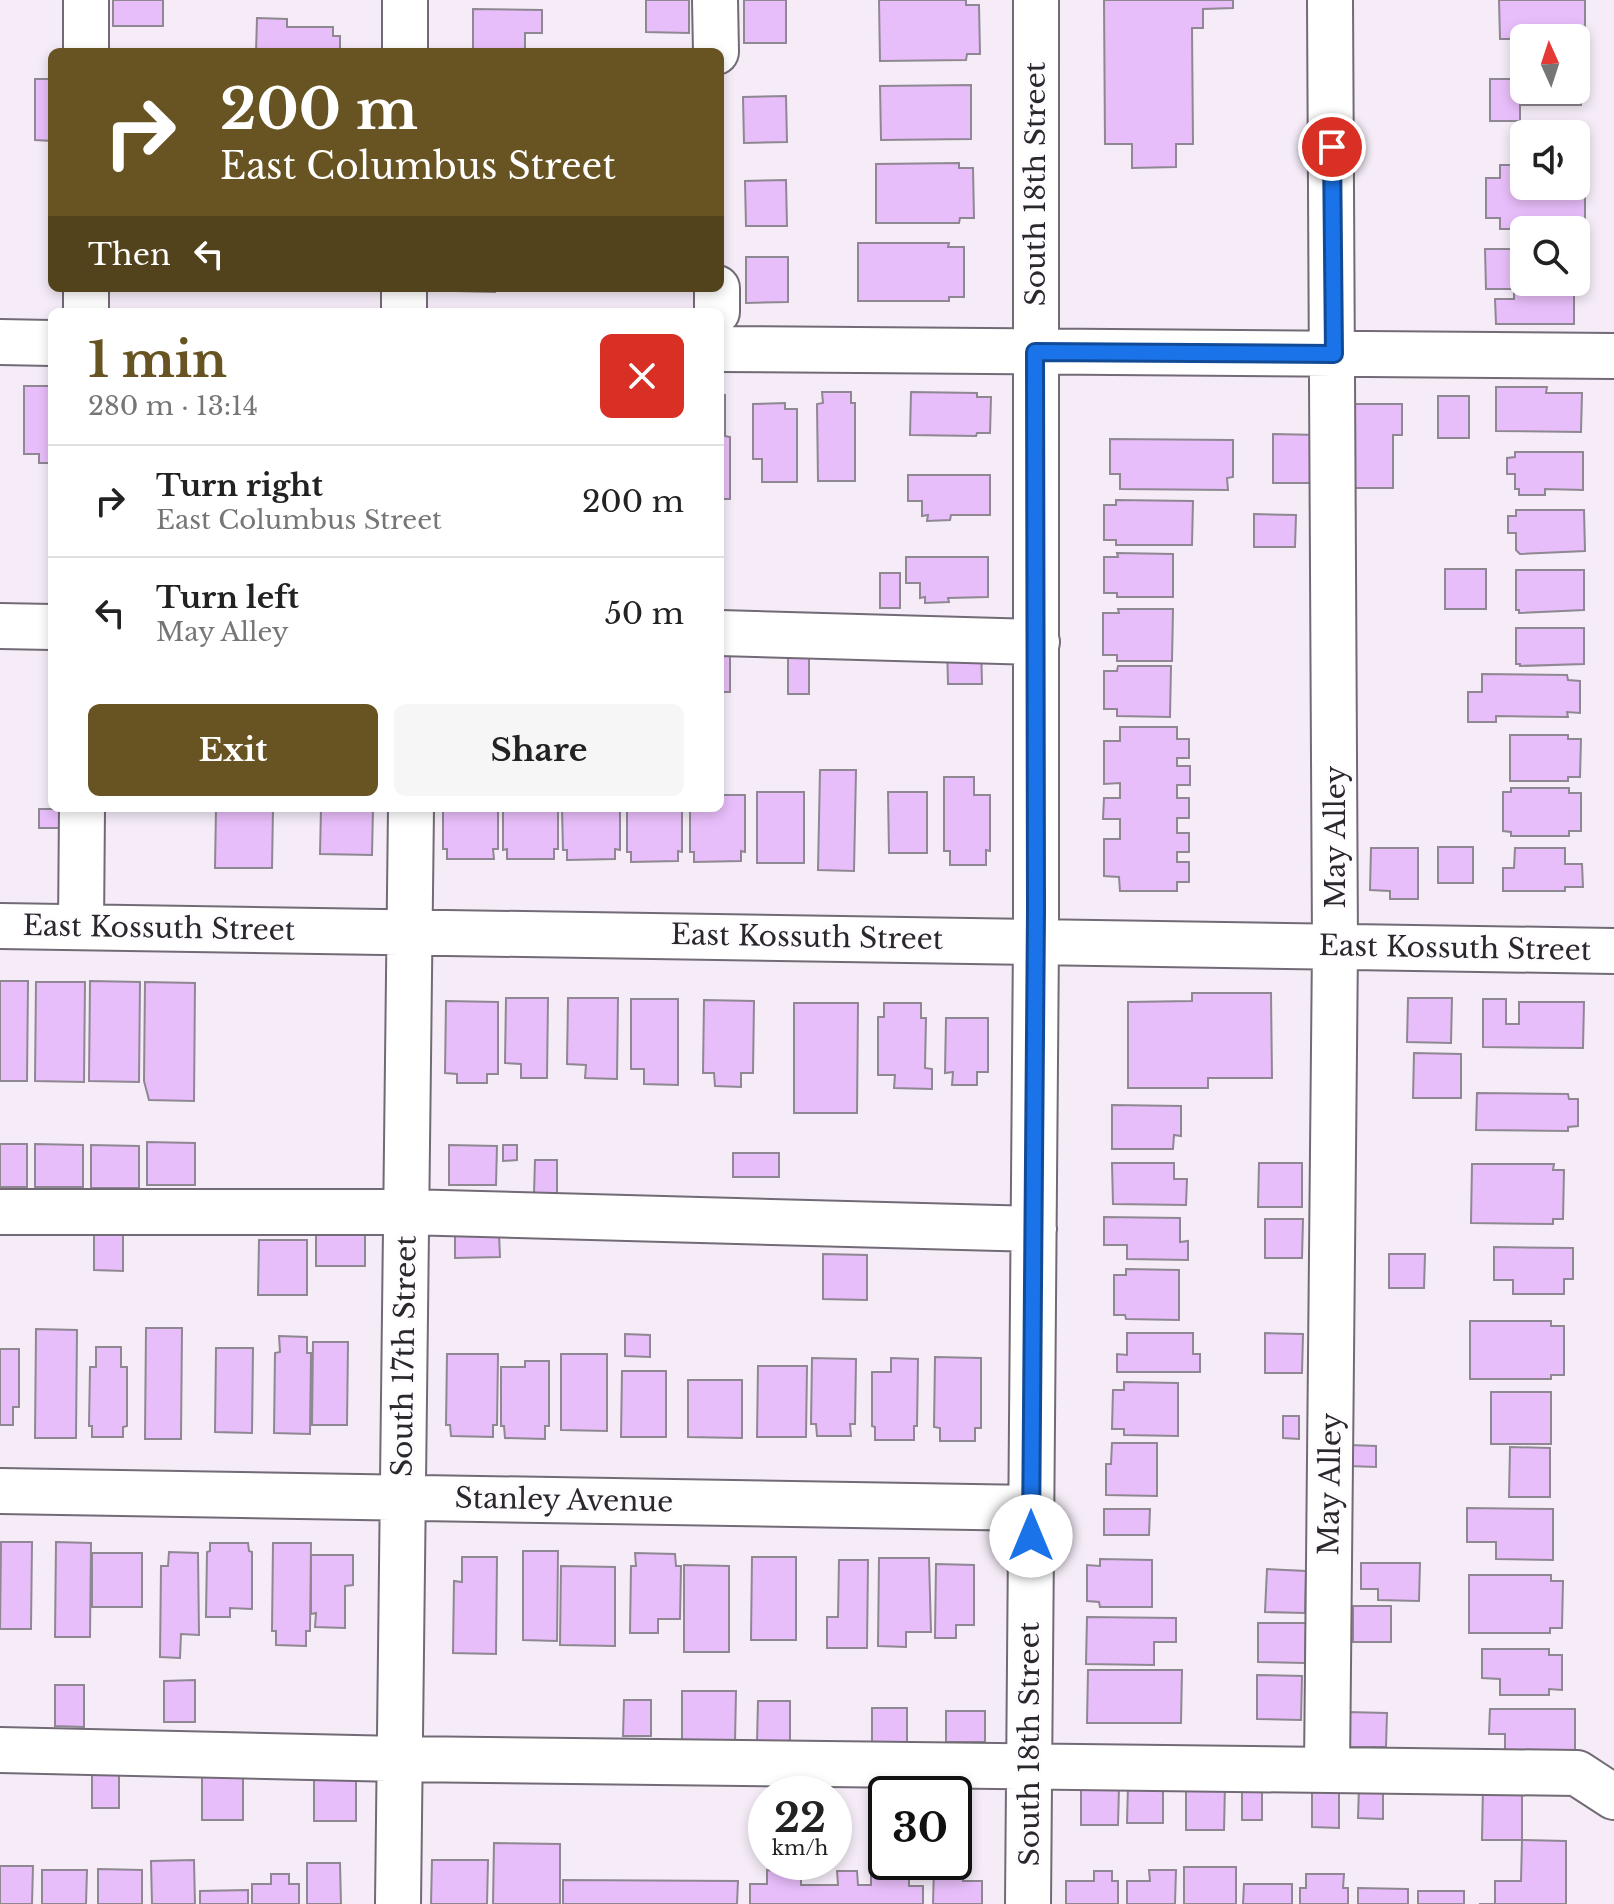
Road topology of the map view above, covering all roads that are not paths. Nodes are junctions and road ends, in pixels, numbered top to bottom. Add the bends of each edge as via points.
1 (86, 0) edge
2 (405, 0) edge
3 (715, 0) edge
4 (1036, 0) edge
5 (1330, 0) edge
6 (86, 48) edge
7 (405, 48) edge
8 (716, 48) edge
9 (0, 342) edge
10 (48, 343) edge
11 (724, 349) edge
12 (1035, 352) junction
13 (1334, 354) junction
14 (1614, 356) edge
15 (0, 626) edge
16 (48, 627) edge
17 (724, 633) edge
18 (1037, 642) junction
19 (82, 812) edge
20 (411, 812) edge
21 (0, 926) edge
22 (81, 927) junction
23 (411, 931) junction
24 (1036, 940) junction
25 (1335, 946) junction
26 (1614, 951) edge
27 (0, 1212) edge
28 (405, 1212) junction
29 (1034, 1229) junction
30 (0, 1491) edge
31 (403, 1498) junction
32 (1031, 1508) junction
33 (0, 1750) edge
34 (399, 1759) junction
35 (1029, 1767) junction
36 (1327, 1769) junction
37 (1614, 1797) edge
38 (398, 1904) edge
39 (1028, 1904) edge

1 - 6 street
2 - 7 street
3 - 8 street
4 - 12 street, South 18th Street
5 - 13 street, May Alley
9 - 10 street
11 - 12 street
12 - 13 street
12 - 18 street, South 18th Street
13 - 14 street
13 - 25 street, May Alley
15 - 16 street
17 - 18 street
18 - 24 street, South 18th Street
19 - 22 street
20 - 23 street, South 17th Street
21 - 22 street, East Kossuth Street
22 - 23 street, East Kossuth Street
23 - 24 street, East Kossuth Street
23 - 28 street, South 17th Street
24 - 25 street, East Kossuth Street
24 - 29 street, South 18th Street
25 - 26 street, East Kossuth Street
25 - 36 street, May Alley
27 - 28 street
28 - 29 street
28 - 31 street, South 17th Street
29 - 32 street, South 18th Street
30 - 31 street, Stanley Avenue
31 - 32 street, Stanley Avenue
31 - 34 street, South 17th Street
32 - 35 street, South 18th Street
33 - 34 street
34 - 35 street
34 - 38 street, South 17th Street
35 - 36 street
35 - 39 street, South 18th Street
36 - 37 street via 1577,1773

